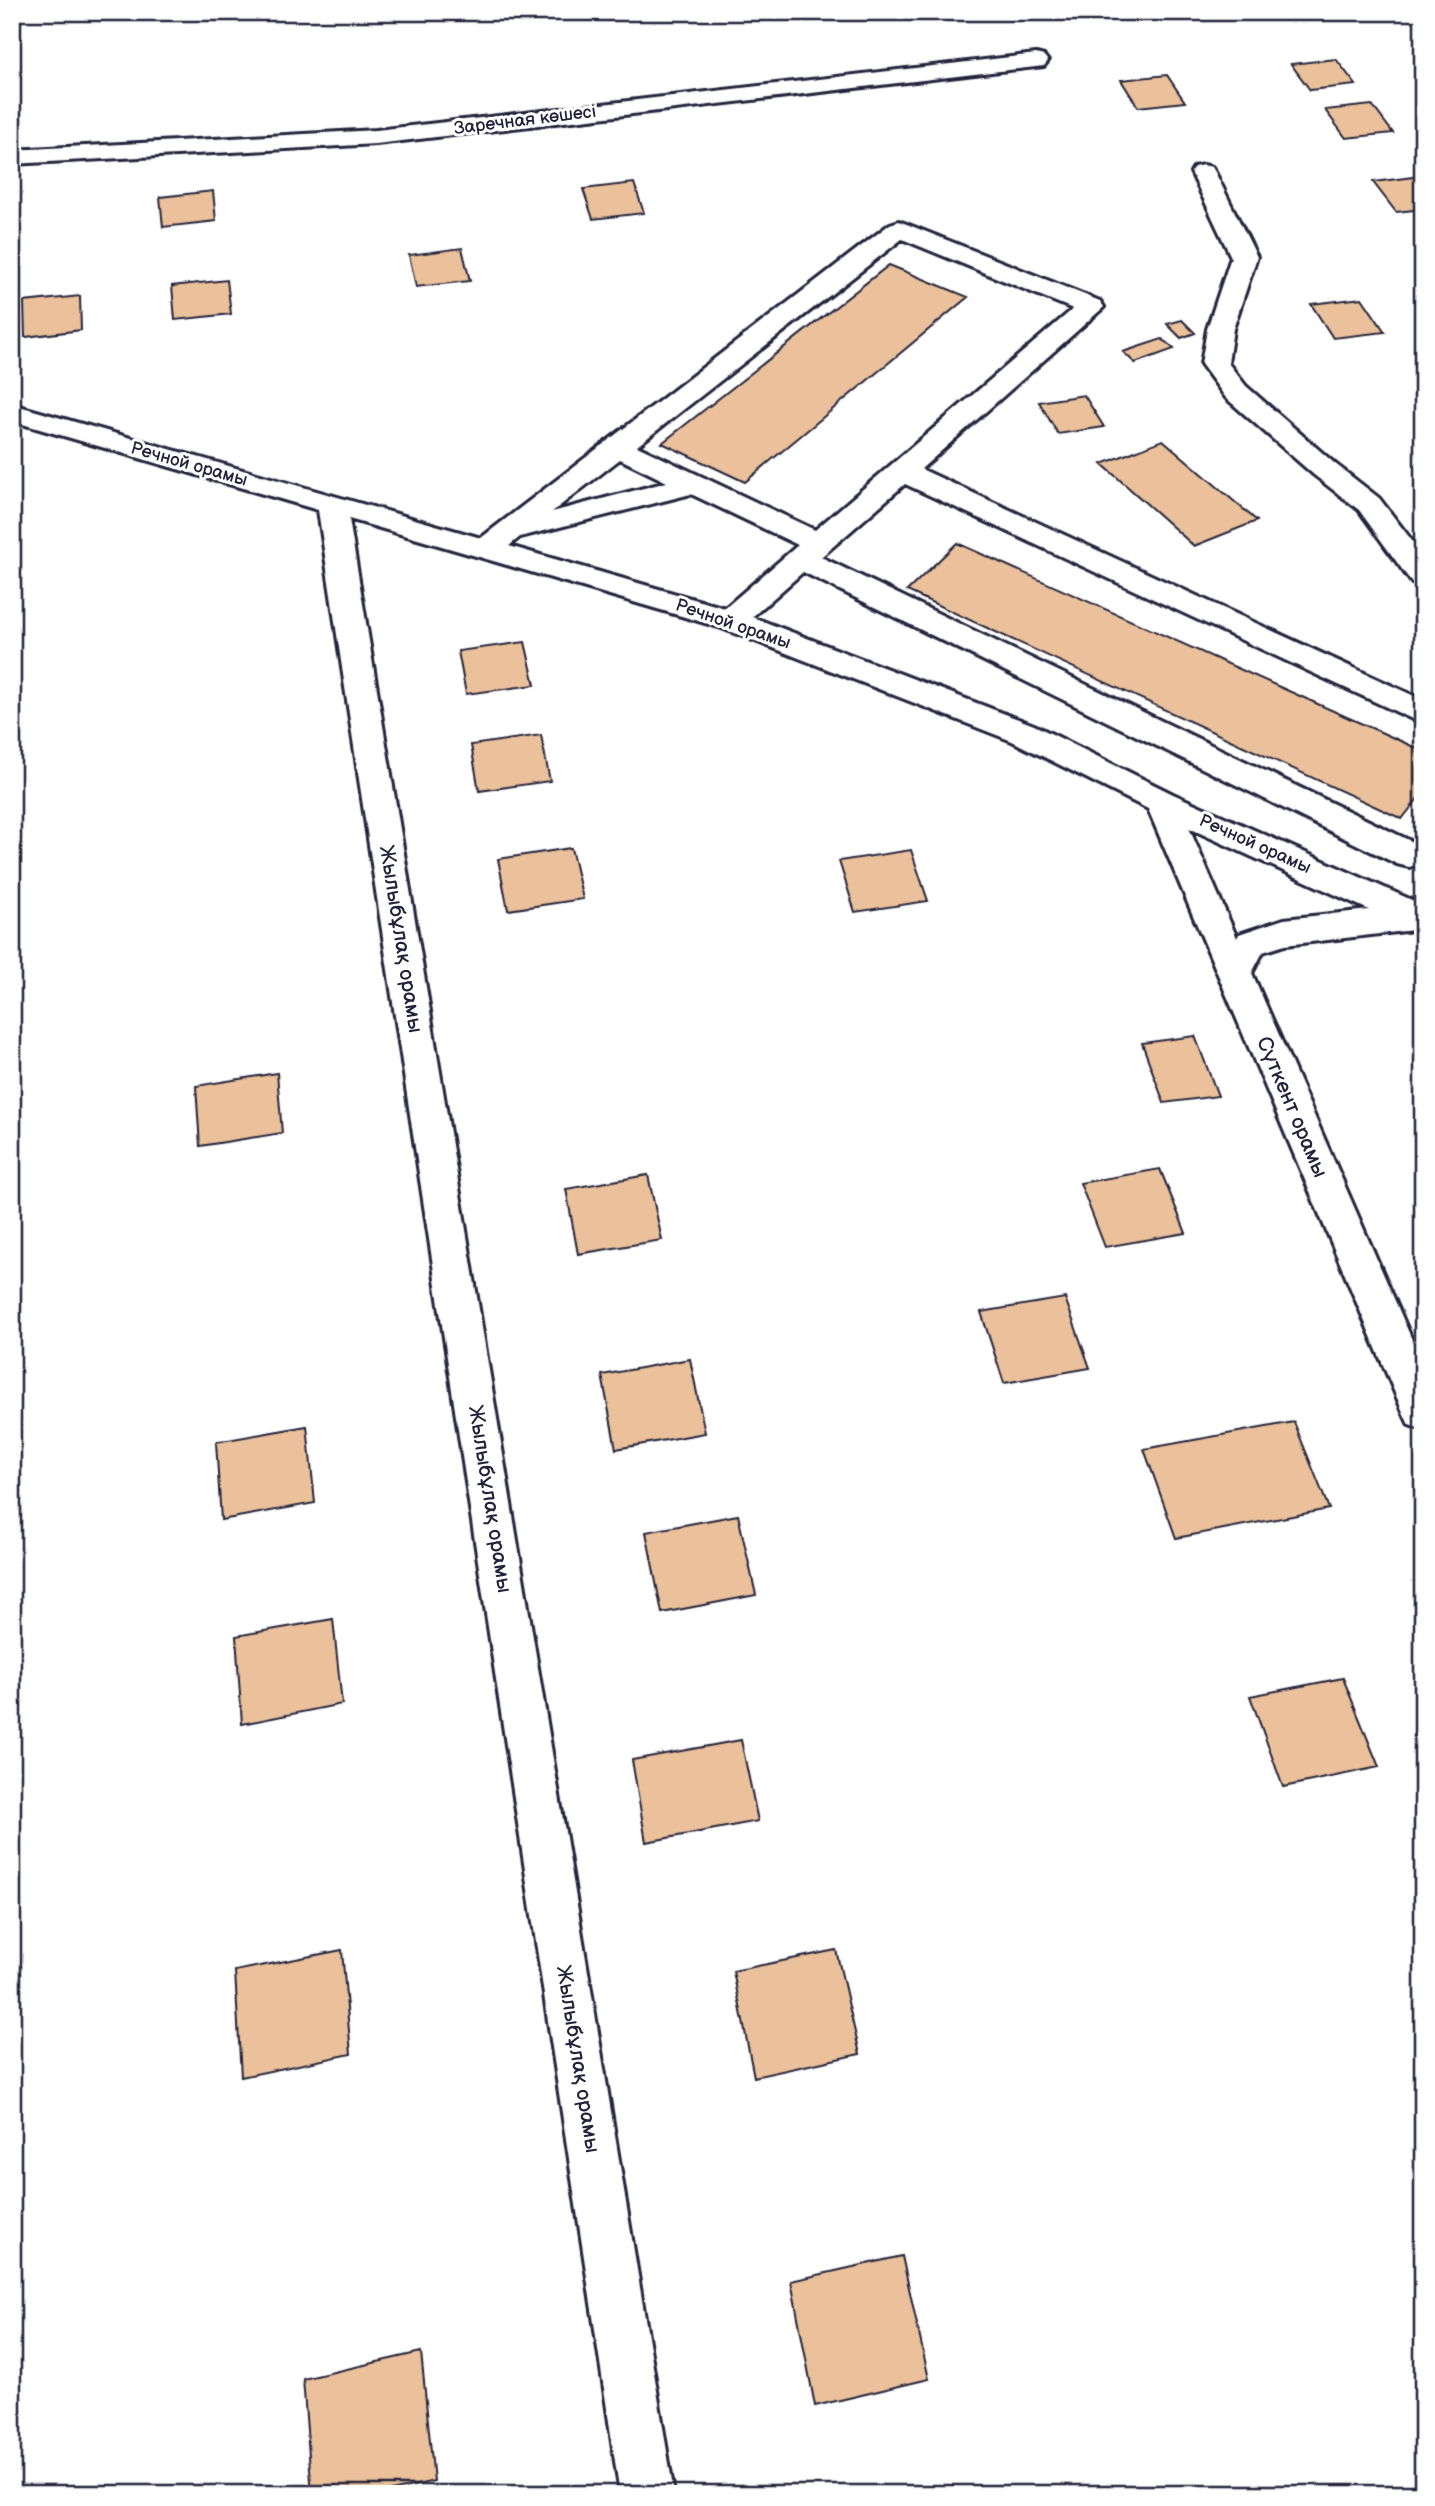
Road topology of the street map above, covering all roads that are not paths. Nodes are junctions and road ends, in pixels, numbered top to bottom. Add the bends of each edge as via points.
1 (1036, 61) dead end
2 (12, 157) edge
3 (1203, 172) dead end
4 (12, 412) edge
5 (617, 447) junction
6 (901, 471) junction
7 (694, 484) junction
8 (332, 505) junction
9 (497, 541) junction
10 (809, 551) junction
11 (1423, 576) edge
12 (730, 620) junction
13 (1423, 713) edge
14 (1161, 802) junction
15 (1409, 855) dead end
16 (1421, 918) edge
17 (1234, 973) junction
18 (1423, 1412) edge
19 (647, 2494) edge

1 - 2 street, Заречная көшесі via 376,137
3 - 11 street via 1244,257 1220,329 1214,364 1236,392 1369,504
4 - 8 street, Речной орамы
5 - 6 street via 899,229 1091,307
5 - 7 street
5 - 9 street
6 - 10 street
6 - 13 street
7 - 9 street
7 - 10 street
8 - 9 street, Речной орамы
8 - 19 street, Жылыбұлақ орамы
9 - 12 street, Речной орамы
10 - 12 street
10 - 15 street
12 - 14 street, Речной орамы via 1023,733
14 - 16 street, Речной орамы
14 - 17 street, Сүткент орамы
16 - 17 street via 1284,932 1251,943
17 - 18 street, Сүткент орамы

